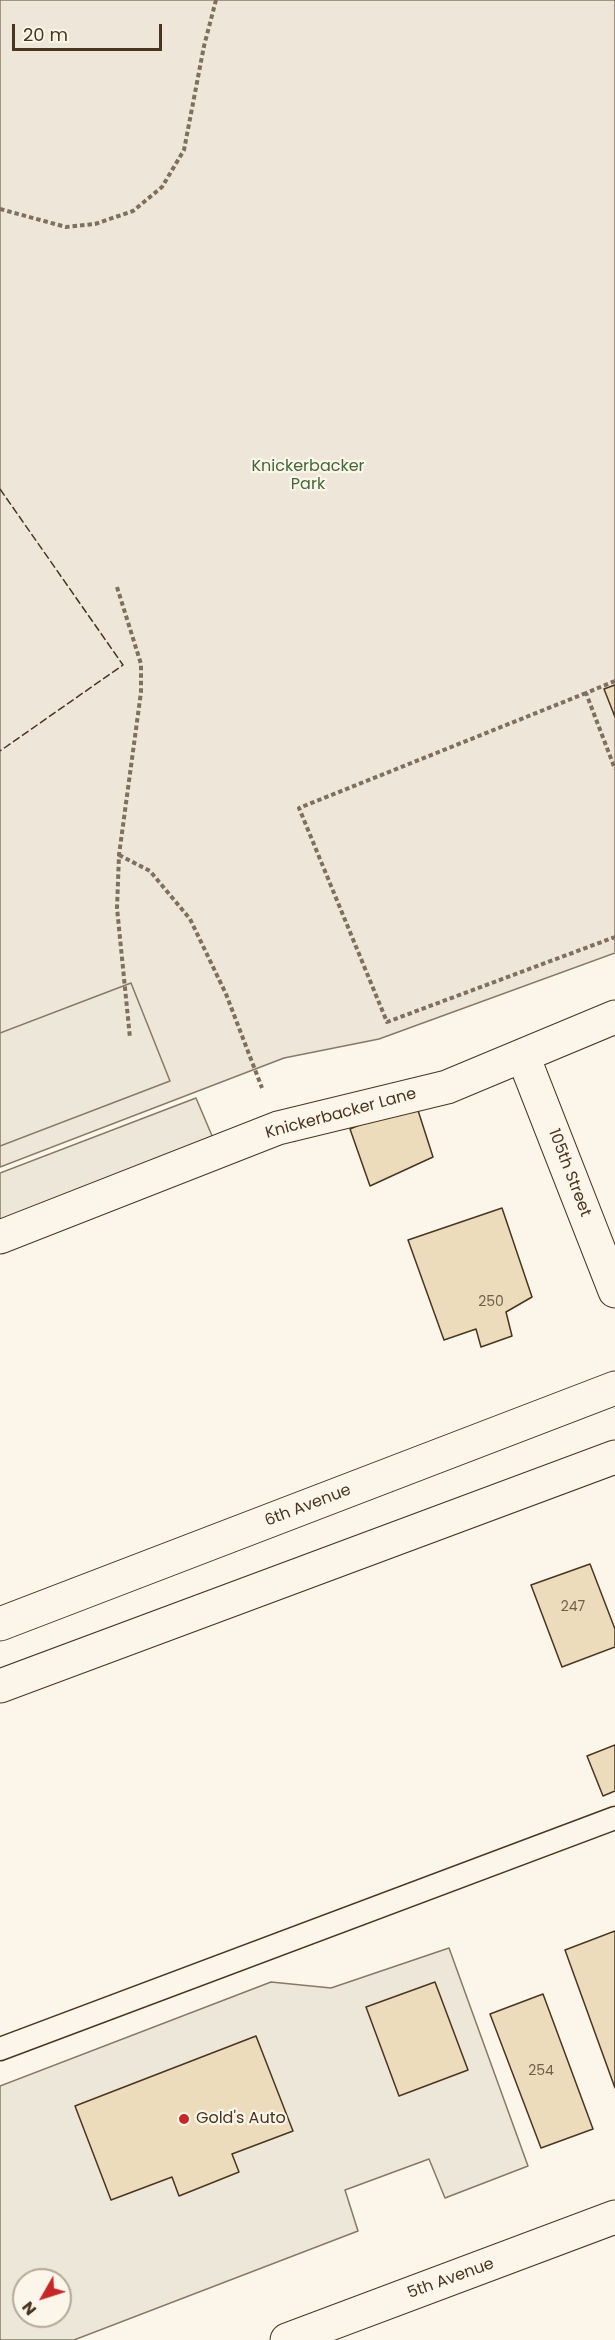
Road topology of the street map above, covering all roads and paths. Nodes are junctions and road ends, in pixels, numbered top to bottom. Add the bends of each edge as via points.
1 (216, 0) edge
2 (0, 209) edge
3 (117, 587) dead end
4 (615, 681) edge
5 (586, 693) junction
6 (615, 769) edge
7 (119, 855) junction
8 (615, 937) edge
9 (615, 1017) edge
10 (130, 1038) dead end
11 (523, 1056) junction
12 (278, 1128) junction
13 (0, 1237) edge
14 (615, 1291) edge
15 (615, 1388) edge
16 (615, 1458) edge
17 (0, 1624) edge
18 (0, 1686) edge
19 (615, 1818) edge
20 (0, 2049) edge
21 (615, 2217) edge
22 (287, 2340) edge

1 - 2 path via 184,150 162,187 133,211 95,224 66,227
3 - 7 path via 141,664 141,692
4 - 5 path
5 - 6 path
5 - 8 path via 299,808 387,1022
7 - 10 path via 117,908
7 - 12 path via 150,871 190,920 226,994
9 - 11 street, Knickerbacker Lane
11 - 12 street, Knickerbacker Lane via 447,1087
11 - 14 street, 105th Street
12 - 13 street, Knickerbacker Lane
15 - 17 street, 6th Avenue
16 - 18 street
19 - 20 lane
21 - 22 street, 5th Avenue

